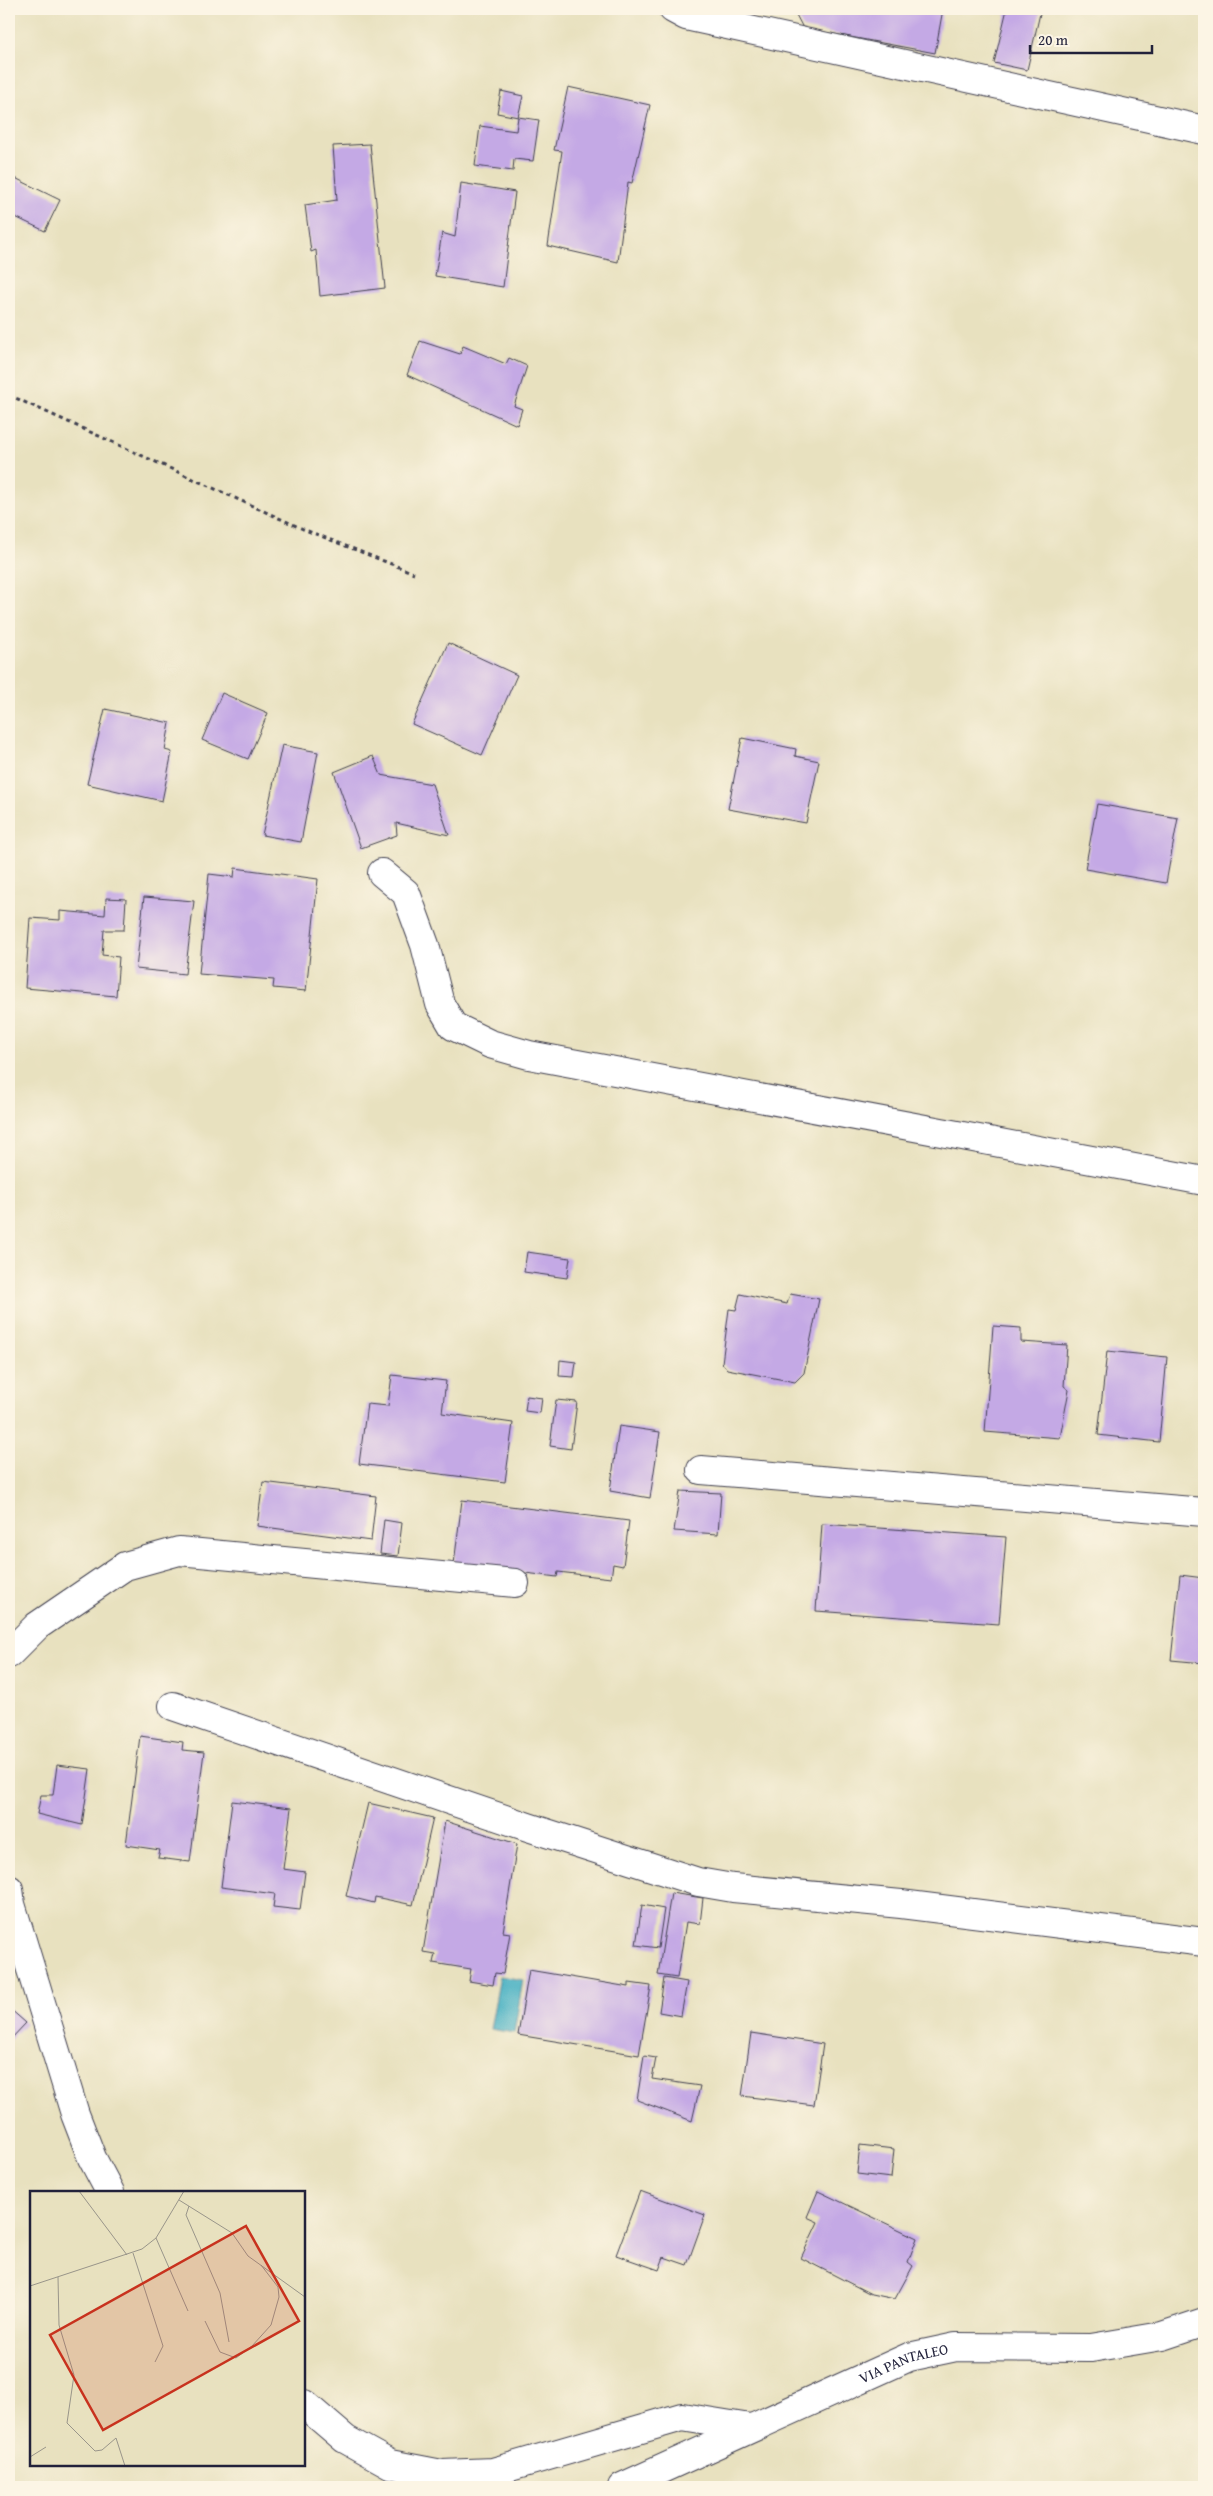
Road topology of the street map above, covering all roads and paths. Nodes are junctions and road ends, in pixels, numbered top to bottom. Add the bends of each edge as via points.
1 (673, 9) edge
2 (1204, 130) edge
3 (9, 395) edge
4 (414, 573) dead end
5 (382, 873) dead end
6 (1204, 1181) edge
7 (701, 1470) dead end
8 (1204, 1512) edge
9 (515, 1583) dead end
10 (9, 1654) edge
11 (173, 1706) dead end
12 (9, 1889) edge
13 (1204, 1942) edge
14 (109, 2191) edge
15 (1204, 2322) edge
16 (305, 2405) edge
17 (750, 2428) junction
18 (622, 2487) edge

1 - 2 street via 686,16
3 - 4 path via 302,530
5 - 6 street via 406,893 425,945 440,1004 453,1026 490,1044 529,1055
7 - 8 street
9 - 10 street via 179,1551 125,1566 36,1626
11 - 13 street via 698,1882
12 - 14 street via 75,2114
15 - 17 street, VIA PANTALEO via 1162,2336 1091,2348 956,2347 909,2357
16 - 17 street via 345,2440 390,2464 442,2474 493,2472 682,2417
17 - 18 street, VIA PANTALEO

